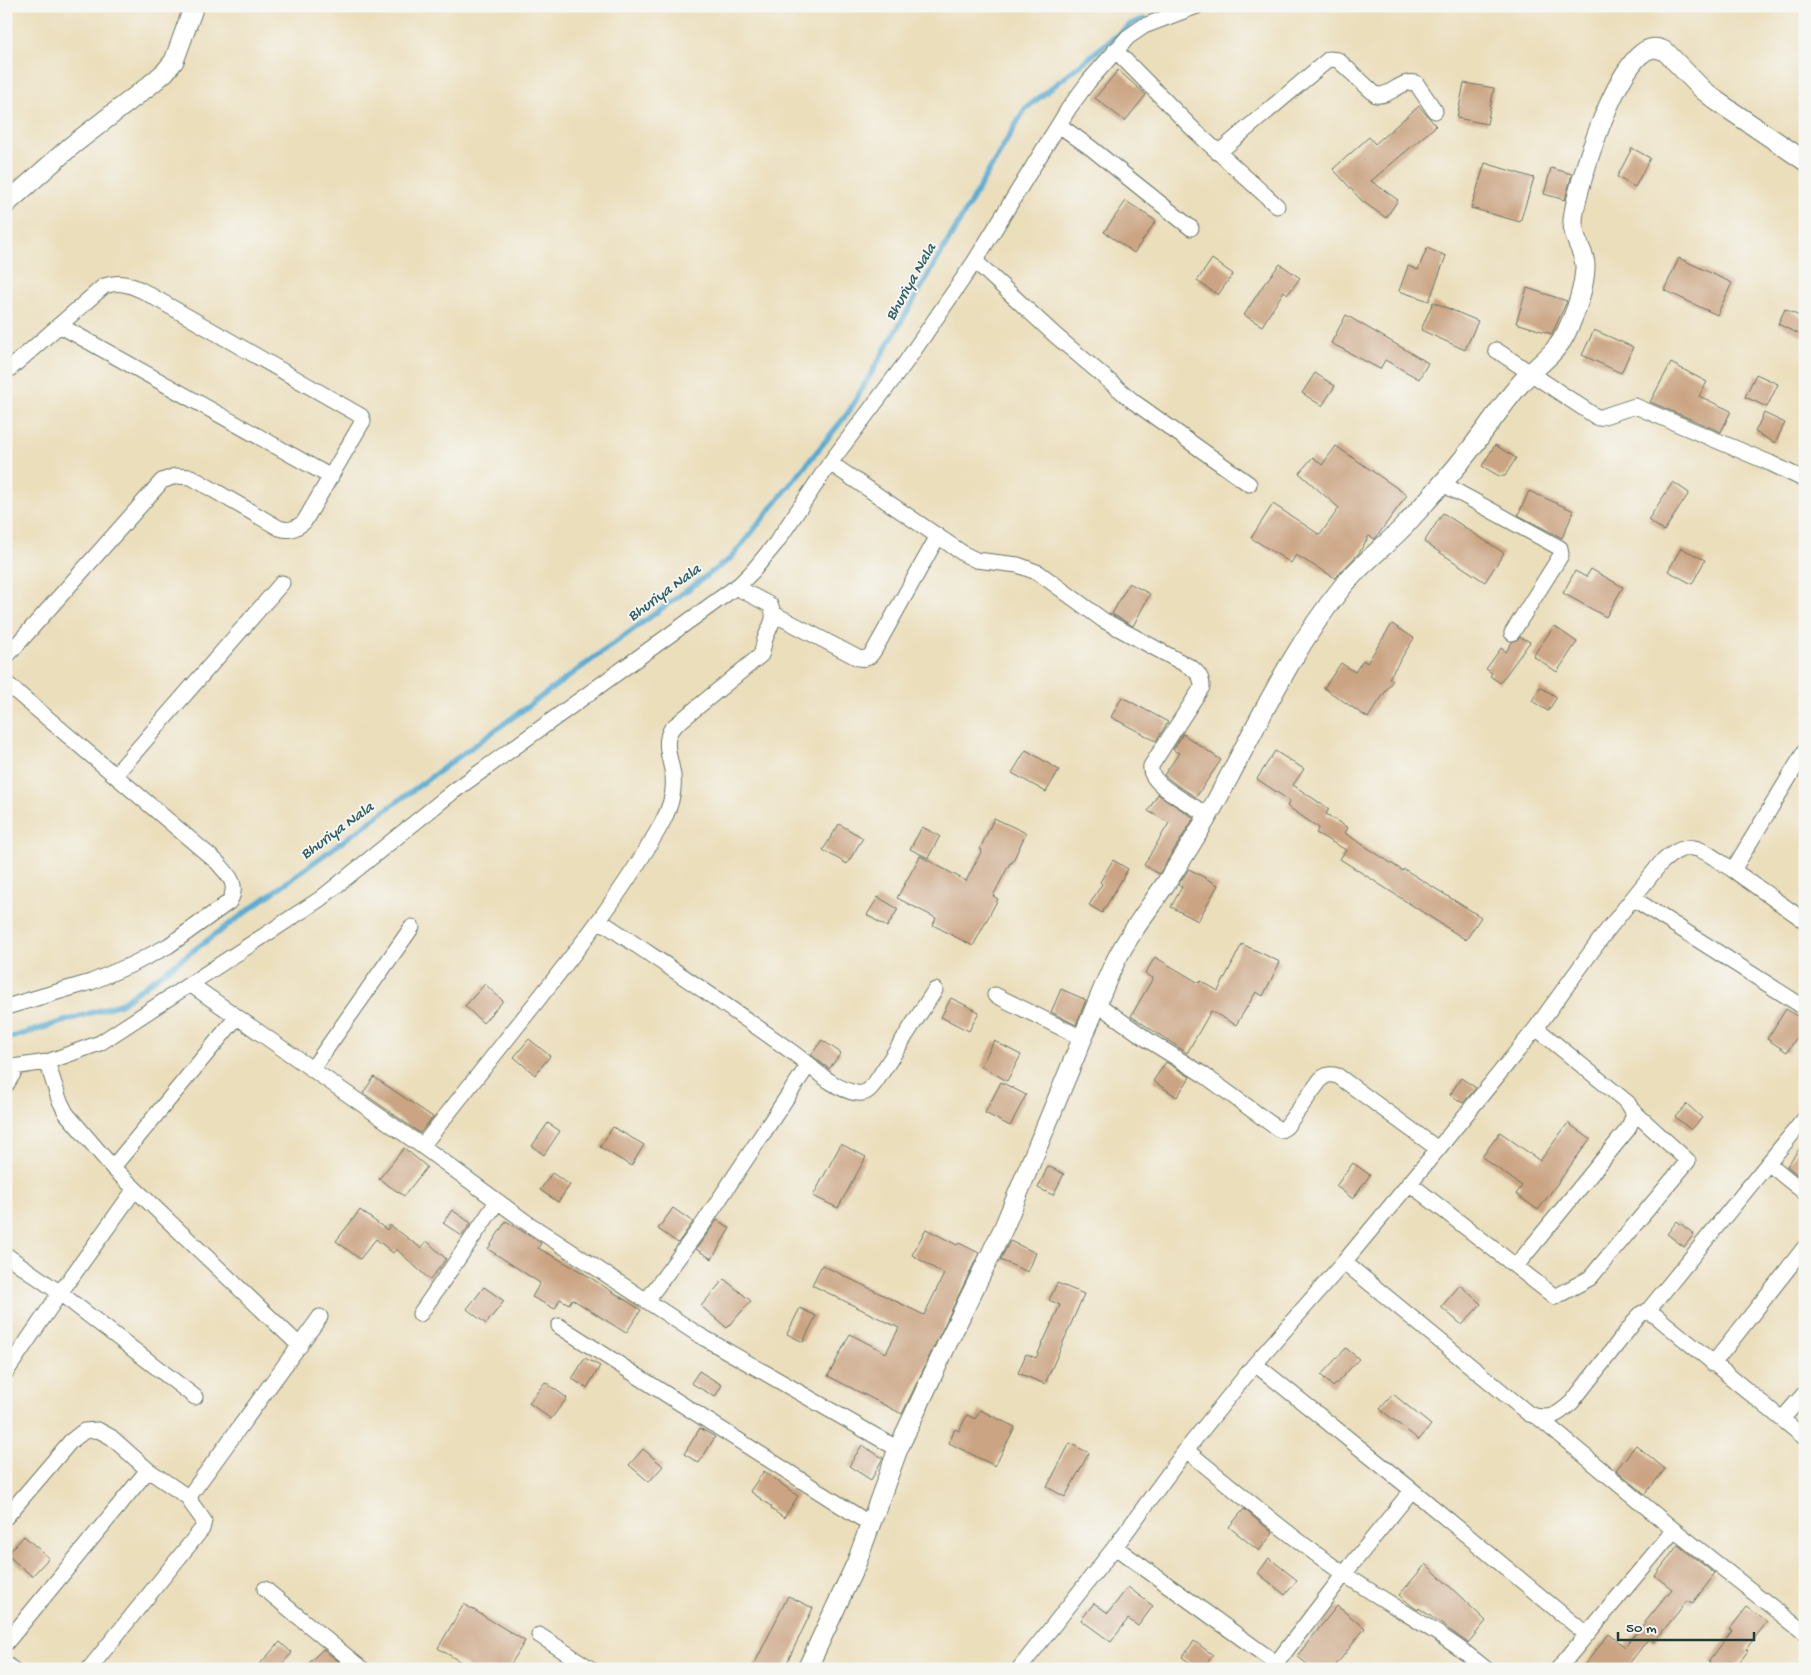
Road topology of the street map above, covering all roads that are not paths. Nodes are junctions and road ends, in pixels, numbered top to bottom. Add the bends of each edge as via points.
1 (194, 6) edge
2 (1197, 6) edge
3 (1115, 50) junction
4 (1435, 111) dead end
5 (1059, 125) junction
6 (1218, 153) junction
7 (1805, 161) edge
8 (6, 204) edge
9 (1277, 206) dead end
10 (1191, 228) dead end
11 (975, 261) junction
12 (59, 325) junction
13 (1496, 350) dead end
14 (6, 372) edge
15 (1530, 374) junction
16 (830, 463) junction
17 (331, 477) junction
18 (1805, 480) edge
19 (1441, 483) junction
20 (1249, 484) dead end
21 (938, 536) junction
22 (282, 584) dead end
23 (736, 587) junction
24 (774, 614) junction
25 (1512, 633) dead end
26 (6, 657) edge
27 (6, 683) edge
28 (1805, 751) edge
29 (115, 775) junction
30 (1208, 815) junction
31 (1733, 870) junction
32 (1634, 899) junction
33 (599, 920) junction
34 (1805, 921) edge
35 (412, 927) dead end
36 (190, 984) junction
37 (935, 990) dead end
38 (995, 995) dead end
39 (1096, 1003) junction
40 (6, 1006) edge
41 (1805, 1008) edge
42 (236, 1018) junction
43 (1536, 1028) junction
44 (1082, 1038) junction
45 (47, 1062) junction
46 (808, 1064) junction
47 (12, 1067) edge
48 (312, 1069) junction
49 (6, 1085) edge
50 (1632, 1110) junction
51 (1805, 1118) edge
52 (422, 1146) junction
53 (1438, 1149) junction
54 (1768, 1163) junction
55 (113, 1168) junction
56 (1410, 1184) junction
57 (136, 1189) junction
58 (1805, 1194) edge
59 (497, 1202) junction
60 (1805, 1247) edge
61 (6, 1254) edge
62 (1344, 1262) junction
63 (1516, 1266) junction
64 (60, 1293) junction
65 (647, 1300) junction
66 (1647, 1312) junction
67 (420, 1314) dead end
68 (320, 1317) dead end
69 (559, 1326) dead end
70 (300, 1346) junction
71 (1255, 1364) junction
72 (1713, 1364) junction
73 (6, 1372) edge
74 (1805, 1393) edge
75 (195, 1397) dead end
76 (1539, 1418) junction
77 (1782, 1419) junction
78 (1805, 1438) edge
79 (898, 1449) junction
80 (1186, 1450) junction
81 (148, 1470) junction
82 (1412, 1490) junction
83 (189, 1498) junction
84 (6, 1517) edge
85 (870, 1524) junction
86 (1674, 1530) junction
87 (1115, 1547) junction
88 (1344, 1574) junction
89 (265, 1589) dead end
90 (1805, 1633) edge
91 (1586, 1634) junction
92 (539, 1635) dead end
93 (6, 1643) edge
94 (6, 1664) edge
95 (1274, 1666) edge
96 (1482, 1667) edge
97 (12, 1669) edge
98 (89, 1669) edge
99 (362, 1669) edge
100 (591, 1669) edge
101 (807, 1669) edge
102 (1019, 1669) edge
103 (1558, 1669) edge

1 - 8 street via 174,61 165,72 70,147
2 - 3 street via 1144,26
3 - 5 street
3 - 6 street
4 - 6 street via 1416,83 1409,82 1384,95 1376,95 1338,60 1329,59
5 - 10 street
5 - 11 street
6 - 9 street
7 - 15 street via 1718,102 1666,52 1653,48 1642,53 1608,106 1592,146 1575,208 1573,230 1585,267 1571,322 1557,348
11 - 16 street via 906,362
11 - 20 street via 1134,402
12 - 14 street
12 - 17 street
12 - 17 street via 104,286 130,284 144,291 361,416 361,426
13 - 15 street
15 - 18 street via 1598,418 1635,406 1770,462
15 - 19 street
16 - 21 street
16 - 23 street via 776,543
17 - 26 street via 304,522 290,530 279,528 191,477 175,476 162,481
19 - 25 street via 1560,548 1561,555
19 - 30 street via 1391,539 1361,565 1321,613 1292,658
21 - 24 street via 867,658 858,658
21 - 30 street via 976,560 1018,565 1039,573 1103,620 1192,668 1199,675 1202,687 1150,770 1159,785
22 - 29 street
23 - 24 street via 770,605
23 - 36 street via 454,791 320,899
24 - 33 street via 761,655 669,732 667,741 673,796 667,814
27 - 29 street
28 - 31 street
29 - 40 street via 218,862 231,879 233,895 229,902 168,946 132,964 91,982
30 - 39 street via 1165,885 1127,938
31 - 32 street via 1698,849 1680,848 1660,864
31 - 34 street
32 - 41 street
32 - 43 street
33 - 46 street
33 - 52 street
35 - 48 street
36 - 42 street
36 - 45 street via 100,1043
37 - 46 street via 868,1091 854,1092 830,1081
38 - 44 street
39 - 44 street
39 - 53 street via 1204,1074 1278,1129 1286,1127 1321,1079 1332,1074
42 - 48 street
42 - 55 street
43 - 50 street via 1628,1103
43 - 53 street
44 - 79 street via 1004,1227
45 - 47 street
45 - 55 street via 66,1112
46 - 65 street via 703,1224
47 - 49 street
48 - 52 street
50 - 63 street via 1633,1120 1628,1128
50 - 63 street via 1688,1160 1590,1278 1554,1297
51 - 54 street
52 - 59 street
53 - 56 street
54 - 58 street
54 - 66 street
55 - 57 street
56 - 62 street
56 - 63 street
57 - 64 street
57 - 70 street
59 - 65 street
59 - 67 street
60 - 72 street
61 - 64 street
62 - 71 street
62 - 76 street via 1514,1402
64 - 73 street
64 - 75 street
65 - 79 street via 699,1335
66 - 72 street
66 - 76 street via 1638,1317 1561,1413
68 - 70 street
69 - 85 street
70 - 83 street
71 - 80 street
71 - 82 street
72 - 77 street
74 - 77 street
76 - 86 street
77 - 78 street
79 - 85 street
80 - 87 street
80 - 88 street
81 - 83 street
81 - 84 street via 111,1436 98,1430 84,1431 70,1442
81 - 93 street
82 - 88 street
82 - 91 street
83 - 98 street via 204,1521 202,1530
85 - 101 street
86 - 90 street
86 - 91 street
87 - 95 street
87 - 102 street
88 - 95 street
88 - 96 street via 1438,1633
89 - 99 street
91 - 103 street
92 - 100 street
94 - 97 street

